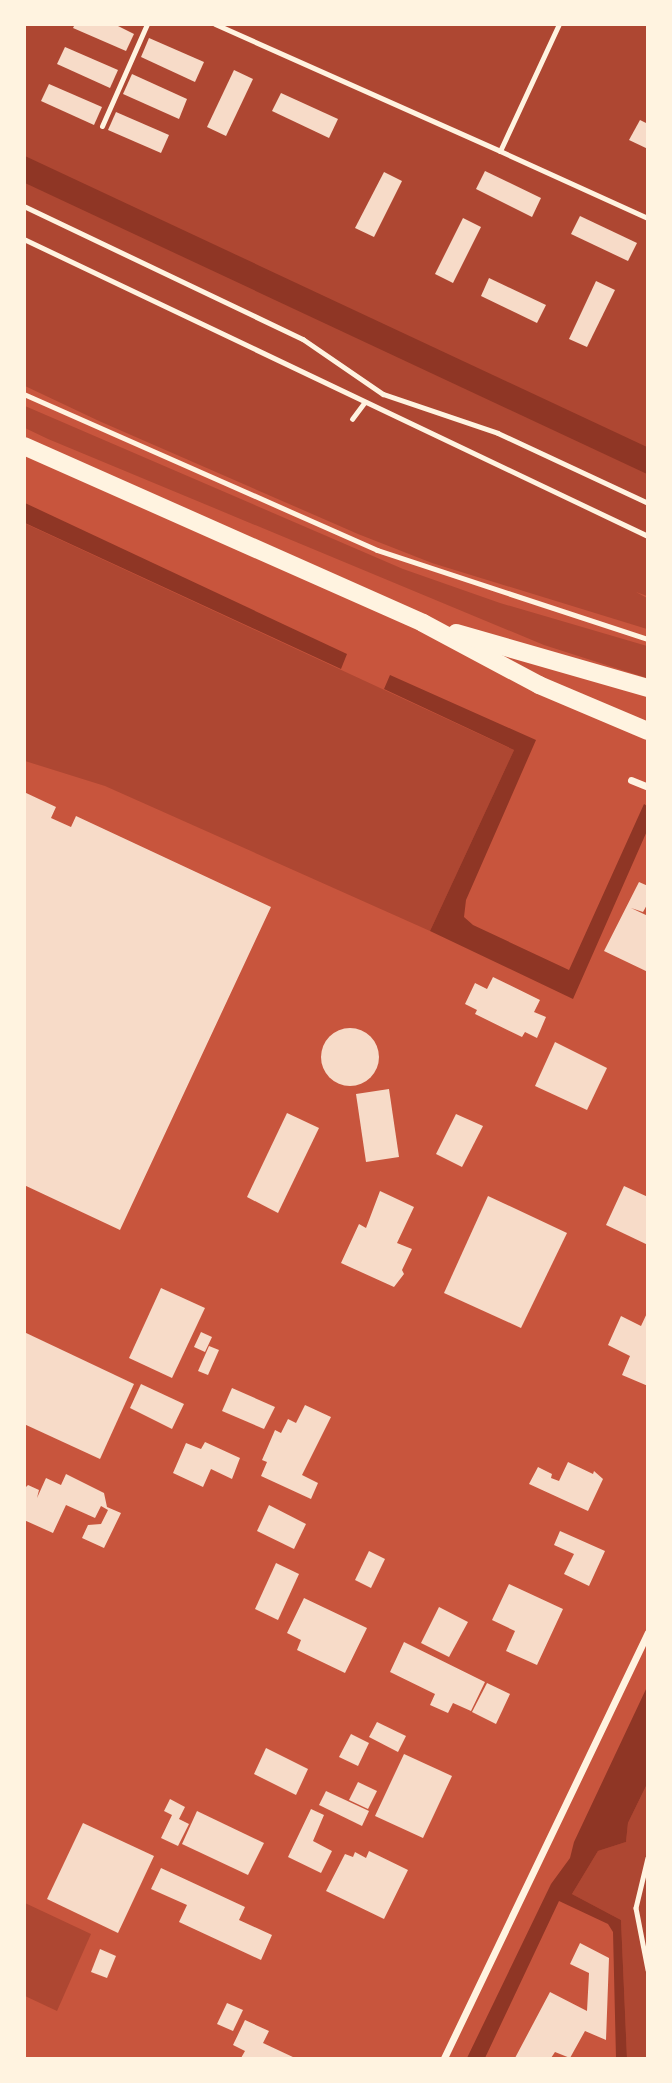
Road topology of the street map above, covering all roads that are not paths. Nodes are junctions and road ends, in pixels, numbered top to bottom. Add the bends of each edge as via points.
1 (146, 24) edge
2 (215, 24) edge
3 (559, 24) edge
4 (102, 126) dead end
5 (500, 151) junction
6 (648, 218) edge
7 (24, 446) edge
8 (423, 623) junction
9 (648, 688) edge
10 (648, 732) edge
11 (631, 779) dead end
12 (648, 787) edge
13 (648, 1632) edge
14 (443, 2059) edge

1 - 4 lane
2 - 5 lane
3 - 5 lane
5 - 6 lane
7 - 8 main road
8 - 9 main road
8 - 10 main road via 539,685
11 - 12 street
13 - 14 street

